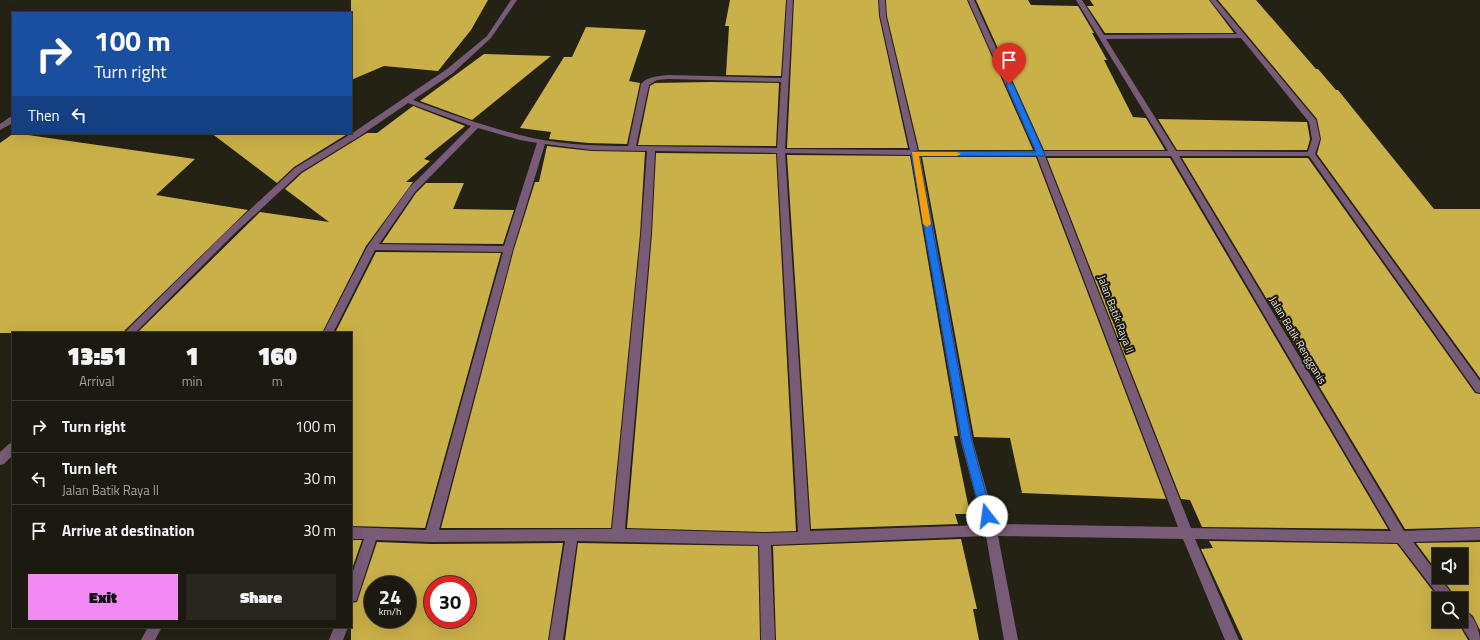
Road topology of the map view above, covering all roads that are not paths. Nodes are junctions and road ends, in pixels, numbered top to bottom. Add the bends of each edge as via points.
1 (514, 0) edge
2 (790, 0) edge
3 (882, 0) edge
4 (971, 0) edge
5 (1079, 0) edge
6 (1213, 0) edge
7 (1242, 36) junction
8 (1102, 37) junction
9 (784, 80) junction
10 (407, 100) junction
11 (12, 120) edge
12 (476, 126) junction
13 (0, 128) edge
14 (354, 130) edge
15 (348, 134) edge
16 (542, 141) junction
17 (632, 148) junction
18 (651, 148) junction
19 (780, 151) junction
20 (915, 154) junction
21 (1312, 154) junction
22 (1041, 155) junction
23 (1174, 155) junction
24 (372, 247) junction
25 (508, 249) junction
26 (130, 332) edge
27 (329, 332) edge
28 (1480, 389) edge
29 (12, 449) edge
30 (0, 460) edge
31 (991, 530) junction
32 (352, 533) edge
33 (372, 533) junction
34 (1187, 534) junction
35 (1480, 534) edge
36 (572, 535) junction
37 (618, 535) junction
38 (431, 536) junction
39 (804, 537) junction
40 (1401, 537) junction
41 (765, 539) junction
42 (1444, 592) edge
43 (352, 593) edge
44 (1468, 625) edge
45 (154, 628) edge
46 (341, 628) edge
47 (148, 640) edge
48 (336, 640) edge
49 (556, 640) edge
50 (768, 640) edge
51 (1011, 640) edge
52 (1232, 640) edge
53 (1478, 640) edge

1 - 10 street via 489,37 450,71
2 - 9 street
3 - 20 street via 883,16
4 - 22 street, Jalan Batik Raya II
5 - 8 street, Jalan Batik Rengganis
6 - 7 street
7 - 8 street
7 - 21 street via 1313,122 1316,138
8 - 23 street, Jalan Batik Rengganis
9 - 17 street via 669,77 648,81 645,84
9 - 19 street
10 - 12 street
10 - 14 street
11 - 13 street
12 - 16 street
12 - 24 street via 412,190
15 - 26 street via 298,170
16 - 17 street via 591,148
16 - 25 street
17 - 18 street
18 - 19 street
18 - 37 street via 646,234
19 - 20 street
19 - 39 street
20 - 22 street
20 - 31 street via 967,442
21 - 23 street
21 - 28 street
22 - 23 street
22 - 34 street, Jalan Batik Raya II
23 - 40 street, Jalan Batik Rengganis
24 - 25 street
24 - 27 street
25 - 38 street
29 - 30 street
31 - 34 street
31 - 39 street
31 - 51 street
32 - 33 street
33 - 38 street
33 - 43 street
34 - 40 street
34 - 52 street, Jalan Batik Raya II
35 - 40 street
36 - 37 street
36 - 38 street
36 - 49 street
37 - 41 street
39 - 41 street
40 - 42 street, Jalan Batik Rengganis
41 - 50 street
44 - 53 street
45 - 47 street
46 - 48 street

